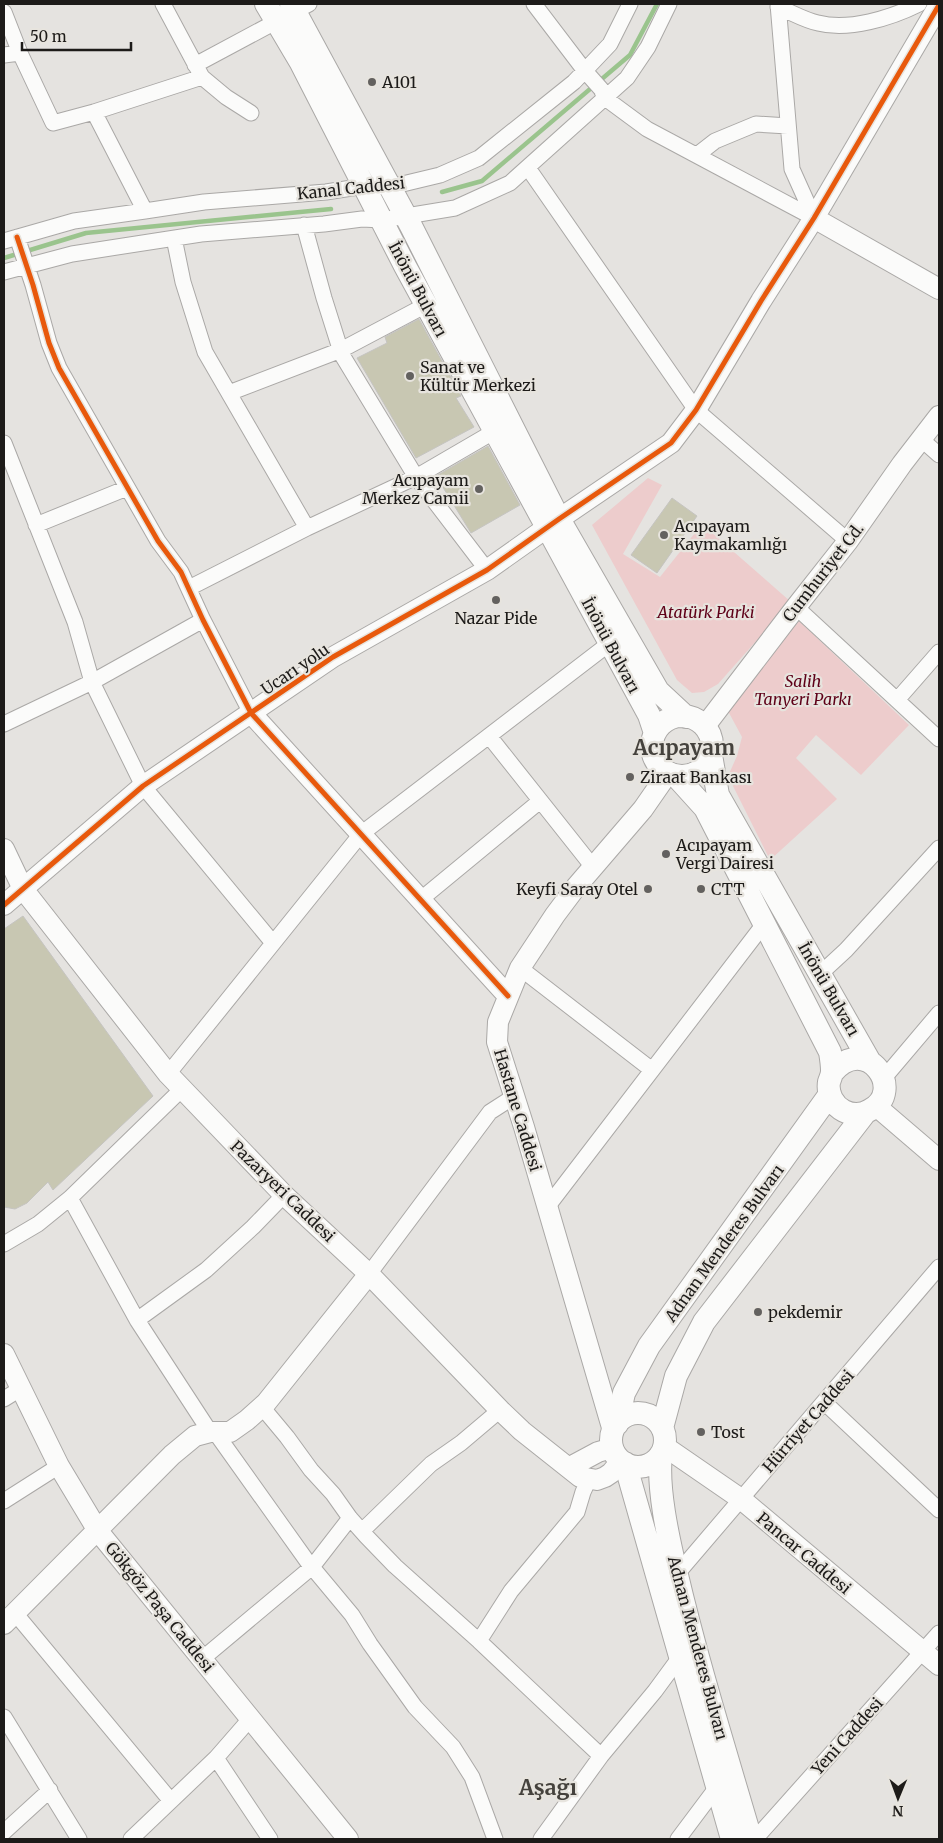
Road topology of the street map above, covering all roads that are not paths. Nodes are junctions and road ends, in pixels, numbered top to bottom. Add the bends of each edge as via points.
1 (163, 4) edge
2 (534, 4) edge
3 (630, 4) edge
4 (669, 4) edge
5 (919, 4) edge
6 (778, 6) edge
7 (939, 6) edge
8 (288, 9) edge
9 (4, 12) edge
10 (20, 53) junction
11 (4, 55) edge
12 (199, 71) junction
13 (584, 71) junction
14 (603, 94) junction
15 (94, 112) junction
16 (251, 113) dead end
17 (788, 126) junction
18 (697, 156) junction
19 (528, 168) junction
20 (364, 186) junction
21 (390, 187) junction
22 (145, 211) junction
23 (406, 216) junction
24 (814, 218) junction
25 (382, 220) junction
26 (304, 225) junction
27 (174, 238) junction
28 (10, 240) edge
29 (26, 264) junction
30 (4, 272) edge
31 (939, 289) edge
32 (426, 305) junction
33 (341, 350) junction
34 (229, 393) junction
35 (696, 410) junction
36 (939, 416) edge
37 (495, 431) junction
38 (921, 439) junction
39 (4, 442) edge
40 (939, 455) edge
41 (416, 478) junction
42 (127, 488) junction
43 (553, 523) junction
44 (36, 525) junction
45 (307, 528) junction
46 (848, 541) junction
47 (487, 570) junction
48 (188, 588) junction
49 (796, 607) junction
50 (203, 620) junction
51 (610, 643) junction
52 (939, 652) edge
53 (92, 682) junction
54 (897, 700) junction
55 (252, 713) junction
56 (696, 721) junction
57 (4, 724) edge
58 (655, 733) junction
59 (489, 736) junction
60 (939, 739) edge
61 (711, 755) junction
62 (672, 774) junction
63 (143, 786) junction
64 (540, 801) junction
65 (361, 834) junction
66 (939, 848) edge
67 (4, 849) edge
68 (593, 867) junction
69 (23, 888) junction
70 (420, 900) junction
71 (4, 905) edge
72 (764, 924) junction
73 (274, 943) junction
74 (520, 968) junction
75 (820, 974) junction
76 (508, 996) junction
77 (939, 1013) edge
78 (652, 1070) junction
79 (877, 1070) junction
80 (168, 1074) junction
81 (831, 1084) junction
82 (182, 1089) junction
83 (514, 1096) junction
84 (870, 1110) junction
85 (939, 1160) edge
86 (284, 1195) junction
87 (70, 1198) junction
88 (548, 1206) junction
89 (4, 1244) edge
90 (939, 1267) edge
91 (368, 1274) junction
92 (137, 1320) junction
93 (4, 1354) edge
94 (12, 1394) edge
95 (824, 1402) junction
96 (262, 1407) junction
97 (500, 1410) junction
98 (213, 1432) junction
99 (662, 1442) junction
100 (618, 1445) junction
101 (59, 1466) junction
102 (570, 1467) junction
103 (588, 1479) junction
104 (741, 1499) junction
105 (4, 1501) edge
106 (939, 1510) edge
107 (350, 1518) junction
108 (362, 1530) junction
109 (98, 1531) junction
110 (312, 1568) junction
111 (677, 1574) junction
112 (9, 1618) edge
113 (939, 1633) edge
114 (479, 1641) junction
115 (922, 1652) junction
116 (680, 1657) junction
117 (202, 1659) junction
118 (939, 1666) edge
119 (4, 1717) edge
120 (250, 1719) junction
121 (600, 1756) junction
122 (216, 1758) junction
123 (717, 1787) junction
124 (50, 1790) junction
125 (171, 1801) junction
126 (4, 1832) edge
127 (79, 1839) edge
128 (131, 1839) edge
129 (270, 1839) edge
130 (346, 1839) edge
131 (495, 1839) edge
132 (542, 1839) edge
133 (678, 1839) edge
134 (732, 1839) edge
135 (751, 1839) edge
136 (755, 1839) edge

1 - 12 street
2 - 13 street
3 - 13 street, Kanal Caddesi via 610,44
4 - 14 street, Kanal Caddesi via 648,47 627,78
5 - 6 street via 860,24 838,26 817,23
6 - 17 street
7 - 24 street, Ucarı yolu
8 - 12 street
8 - 20 main road, İnönü Bulvarı via 301,63
8 - 21 main road, İnönü Bulvarı
9 - 10 street
10 - 11 street
10 - 15 street via 53,123
12 - 15 street
12 - 16 street via 226,97
13 - 14 street
13 - 21 street, Kanal Caddesi via 479,158 440,176
14 - 18 street via 646,129
14 - 19 street, Kanal Caddesi
15 - 22 street
17 - 18 street via 756,124 715,141
17 - 24 street via 792,169
18 - 24 street
19 - 23 street, Kanal Caddesi via 510,183 455,208
19 - 35 street
20 - 21 street, Kanal Caddesi
20 - 22 street, Kanal Caddesi
20 - 25 main road, İnönü Bulvarı
21 - 23 main road, İnönü Bulvarı
22 - 28 street, Kanal Caddesi via 74,221
23 - 25 street, Kanal Caddesi
23 - 43 main road, İnönü Bulvarı
24 - 31 street
24 - 35 street, Ucarı yolu
25 - 26 street, Kanal Caddesi
25 - 32 main road, İnönü Bulvarı
26 - 27 street, Kanal Caddesi
26 - 33 street
27 - 29 street, Kanal Caddesi
27 - 34 street via 205,352
28 - 29 street
29 - 30 street, Kanal Caddesi
29 - 42 street via 59,368
32 - 33 street
32 - 37 main road, İnönü Bulvarı
33 - 34 street
33 - 41 street
34 - 45 street
35 - 43 street, Ucarı yolu via 671,443
35 - 46 street
36 - 38 street, Cumhuriyet Cd.
37 - 41 street
37 - 43 main road, İnönü Bulvarı
38 - 40 street
38 - 46 street, Cumhuriyet Cd.
39 - 44 street
41 - 45 street
41 - 47 street
42 - 44 street
42 - 48 street
43 - 47 street, Ucarı yolu
43 - 51 main road, İnönü Bulvarı
43 - 56 main road, İnönü Bulvarı via 658,691
44 - 53 street via 75,622
45 - 48 street
46 - 49 street, Cumhuriyet Cd.
47 - 55 street, Ucarı yolu via 333,657
48 - 50 street
49 - 54 street
49 - 56 street, Cumhuriyet Cd.
50 - 53 street
50 - 55 street
51 - 58 main road, İnönü Bulvarı via 649,715
51 - 59 street
52 - 54 street
53 - 57 street
53 - 63 street
54 - 60 street
55 - 63 street, Ucarı yolu
55 - 65 street
56 - 58 main road via 677,717 668,720
56 - 61 main road via 710,735
58 - 62 main road via 652,751 661,767
59 - 64 street
59 - 65 street
61 - 62 main road via 702,770 694,774
61 - 75 main road, İnönü Bulvarı via 718,795
62 - 68 street, Hastane Caddesi
62 - 72 main road, İnönü Bulvarı via 705,808
63 - 69 street, Ucarı yolu
63 - 73 street
64 - 68 street
64 - 70 street
65 - 70 street
65 - 73 street
66 - 75 street
67 - 69 street, Pazaryeri Caddesi
68 - 74 street, Hastane Caddesi via 555,915
69 - 71 street, Ucarı yolu
69 - 80 street, Pazaryeri Caddesi
70 - 76 street
72 - 78 street
72 - 81 main road, İnönü Bulvarı via 830,1052
73 - 80 street
74 - 76 street, Hastane Caddesi
74 - 78 street
75 - 79 main road, İnönü Bulvarı
76 - 83 street, Hastane Caddesi via 498,1022 497,1042
77 - 79 street
78 - 88 street
79 - 81 main road via 860,1058 849,1059 839,1064
79 - 84 main road via 885,1089 882,1100
80 - 82 street, Pazaryeri Caddesi
81 - 84 main road via 835,1104 843,1111 854,1114
81 - 100 main road, Adnan Menderes Bulvarı via 649,1346 624,1393
82 - 86 street, Pazaryeri Caddesi
82 - 87 street
83 - 88 street, Hastane Caddesi
83 - 91 street via 490,1112
84 - 85 street
84 - 99 main road, Adnan Menderes Bulvarı via 704,1322 676,1376
86 - 91 street, Pazaryeri Caddesi
86 - 92 street via 206,1270
87 - 89 street via 38,1224
87 - 92 street
88 - 100 street, Hastane Caddesi
90 - 95 street, Hürriyet Caddesi
91 - 96 street
91 - 97 street, Pazaryeri Caddesi
92 - 98 street
93 - 94 street, Gökgöz Paşa Caddesi
94 - 101 street, Gökgöz Paşa Caddesi
95 - 104 street, Hürriyet Caddesi
95 - 106 street
96 - 98 street via 230,1432
96 - 107 street
97 - 102 street, Pazaryeri Caddesi
97 - 108 street via 431,1464
98 - 109 street via 195,1436 172,1455
98 - 110 street
99 - 100 main road via 654,1461 637,1467
99 - 100 main road via 656,1420 639,1413 623,1418
99 - 104 street, Pancar Caddesi
99 - 111 main road, Adnan Menderes Bulvarı via 659,1471
100 - 102 street
100 - 103 street via 611,1473 597,1480
100 - 116 main road, Adnan Menderes Bulvarı
101 - 105 street
101 - 109 street, Gökgöz Paşa Caddesi
102 - 103 street, Pazaryeri Caddesi via 580,1477
103 - 114 street via 577,1512 510,1591
104 - 111 street, Hürriyet Caddesi
104 - 115 street, Pancar Caddesi
107 - 108 street
107 - 110 street
108 - 114 street via 395,1566
109 - 112 street
109 - 117 street, Gökgöz Paşa Caddesi
110 - 117 street
110 - 131 street via 352,1615 415,1707 453,1747 472,1777
111 - 135 main road, Adnan Menderes Bulvarı
112 - 125 street
113 - 115 street, Yeni Caddesi
114 - 121 street
115 - 118 street, Pancar Caddesi
115 - 136 street, Yeni Caddesi
116 - 121 street
116 - 123 main road, Adnan Menderes Bulvarı
117 - 120 street, Gökgöz Paşa Caddesi
119 - 124 street
120 - 122 street
120 - 130 street, Gökgöz Paşa Caddesi
121 - 132 street
122 - 125 street
122 - 129 street
123 - 133 street
123 - 134 main road, Adnan Menderes Bulvarı
124 - 126 street
124 - 127 street
125 - 128 street

